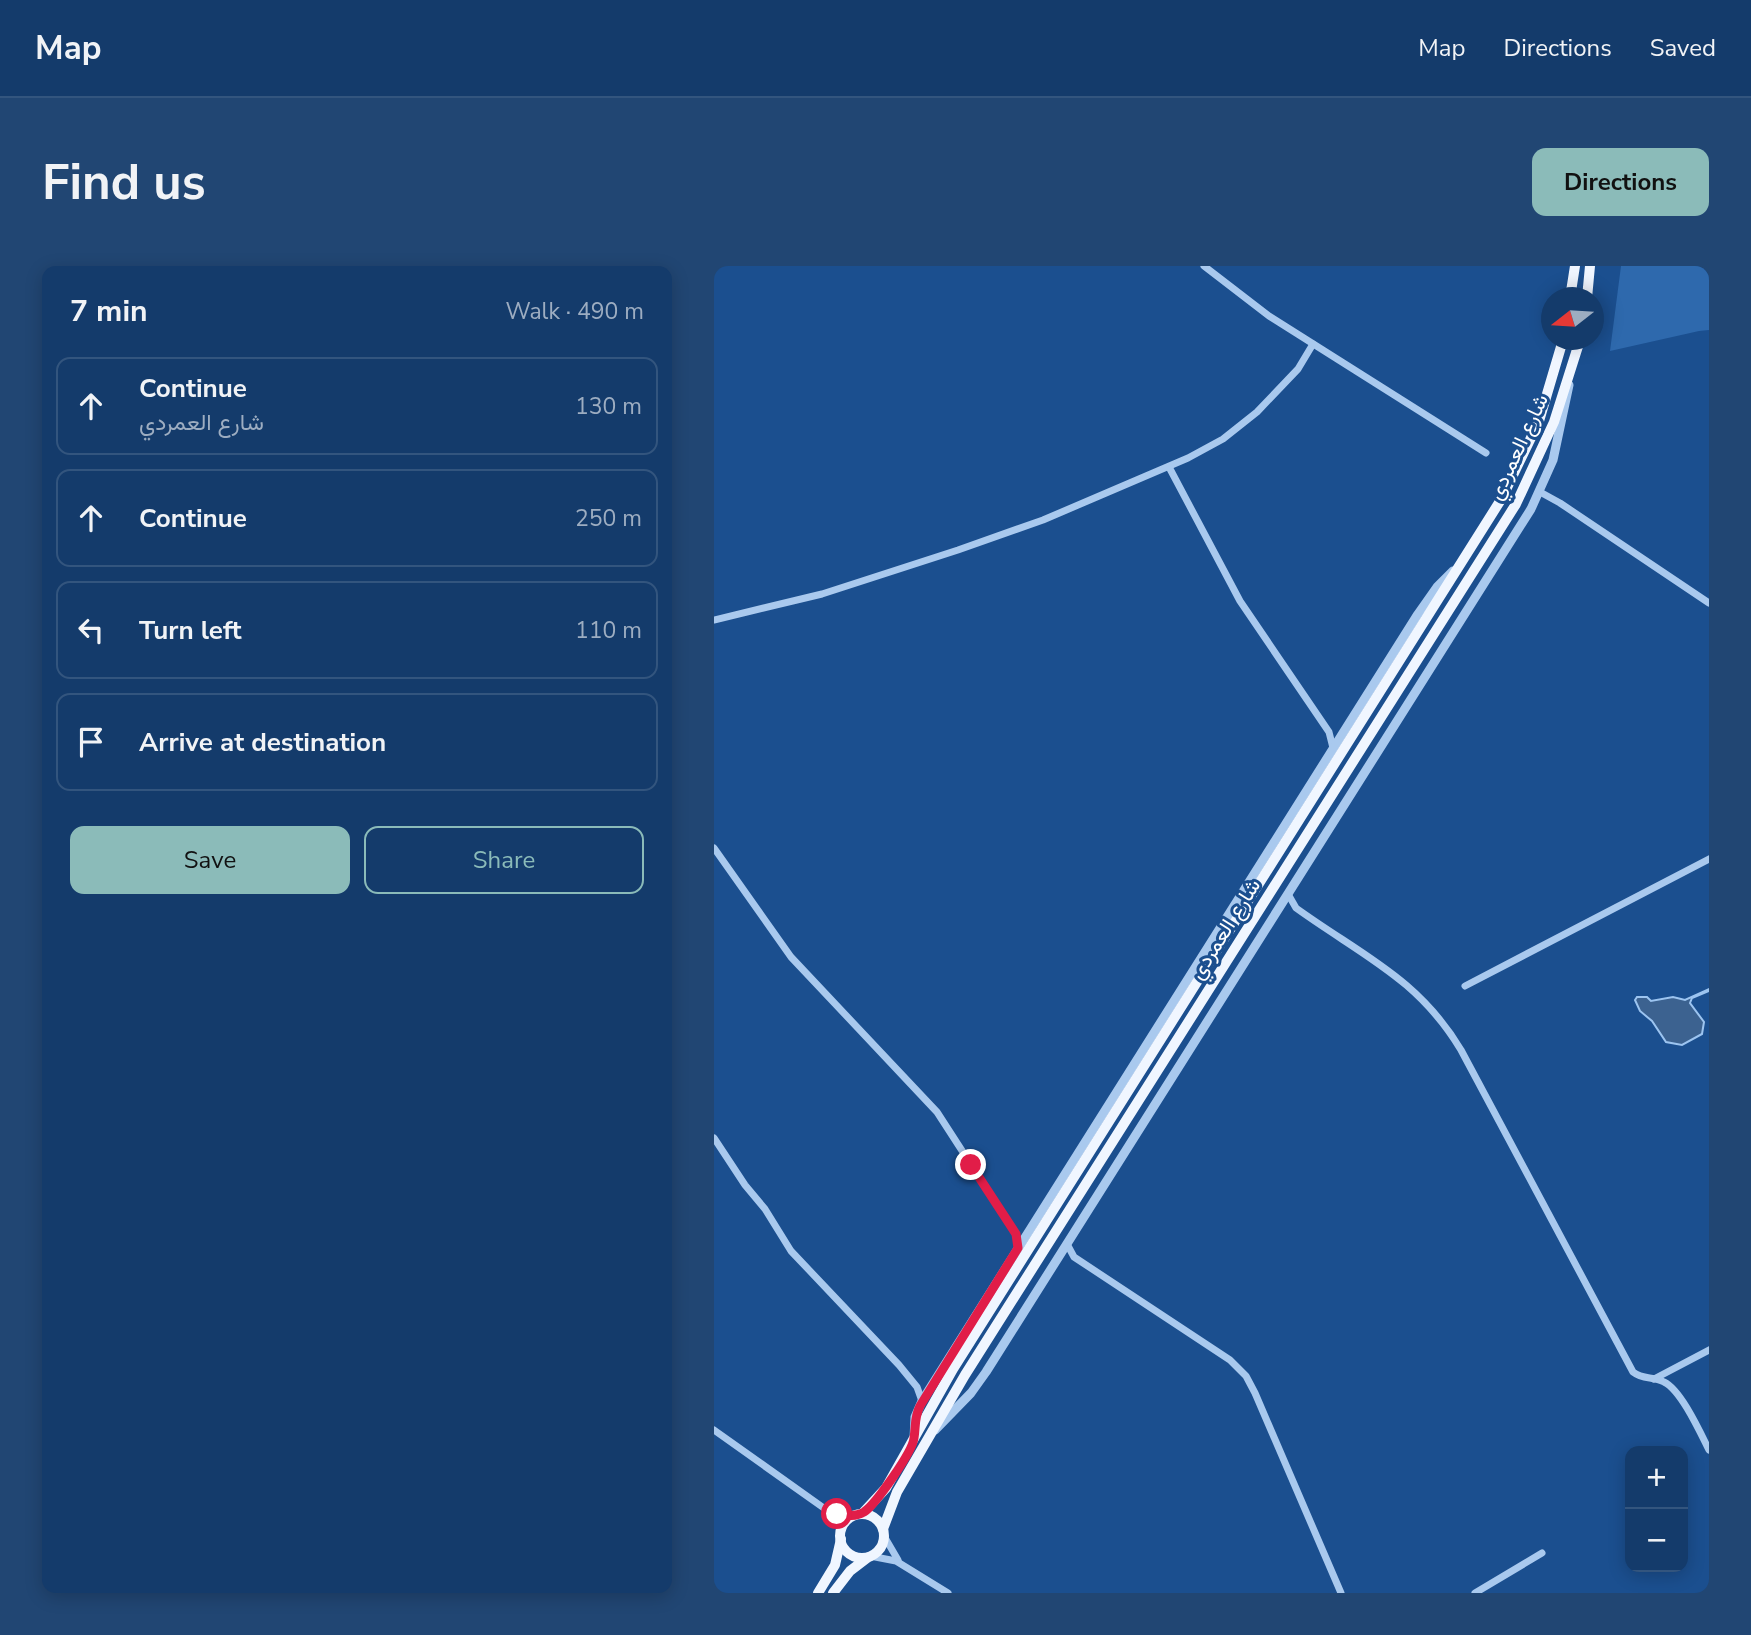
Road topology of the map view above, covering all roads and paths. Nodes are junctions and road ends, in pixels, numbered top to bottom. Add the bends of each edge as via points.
1 (1204, 266) edge
2 (1575, 266) edge
3 (1590, 266) edge
4 (1572, 287) edge
5 (1588, 287) edge
6 (1313, 344) junction
7 (1560, 350) edge
8 (1577, 350) edge
9 (1571, 373) junction
10 (1486, 453) dead end
11 (1169, 467) junction
12 (1540, 492) junction
13 (1460, 566) junction
14 (1709, 603) edge
15 (714, 620) edge
16 (1329, 732) junction
17 (1344, 732) junction
18 (1333, 748) junction
19 (714, 848) edge
20 (1709, 859) edge
21 (1289, 894) junction
22 (1280, 908) junction
23 (1296, 908) junction
24 (1465, 986) dead end
25 (714, 1138) edge
26 (1031, 1229) junction
27 (1014, 1231) junction
28 (1067, 1244) junction
29 (1018, 1248) junction
30 (1074, 1257) junction
31 (1058, 1258) junction
32 (1709, 1350) edge
33 (1654, 1379) junction
34 (917, 1387) junction
35 (931, 1388) junction
36 (922, 1401) junction
37 (714, 1430) edge
38 (929, 1437) junction
39 (915, 1439) junction
40 (1709, 1450) edge
41 (828, 1511) junction
42 (857, 1515) junction
43 (884, 1533) junction
44 (841, 1534) junction
45 (1542, 1553) dead end
46 (869, 1556) junction
47 (901, 1563) junction
48 (818, 1593) edge
49 (833, 1593) edge
50 (948, 1593) edge
51 (1341, 1593) edge
52 (1475, 1593) edge

1 - 6 street
2 - 4 main road
3 - 5 main road
6 - 10 street
6 - 11 street via 1298,369 1257,412 1212,446
7 - 13 main road, شارع العمردي via 1531,441
8 - 9 main road, شارع العمردي
9 - 12 street via 1558,443
9 - 38 main road, شارع العمردي via 1547,439 1512,510
11 - 15 street via 967,547 822,594
11 - 16 street via 1233,589
12 - 14 street
12 - 21 street
13 - 17 street via 1432,593
13 - 39 main road, شارع العمردي via 954,1369
16 - 17 street
16 - 18 street
17 - 18 street
18 - 26 street
19 - 27 street via 791,957 937,1112
20 - 24 street
21 - 22 street
21 - 23 street
22 - 23 street
22 - 28 street
23 - 33 street via 1398,976 1443,1022 1633,1371
25 - 34 street via 791,1251
26 - 27 street
26 - 29 street
27 - 29 street
28 - 30 street
28 - 31 street
29 - 35 street
30 - 31 street
30 - 51 street via 1203,1341 1246,1376
31 - 38 street via 981,1379
32 - 33 street
33 - 40 street via 1671,1387
34 - 35 street
34 - 36 street
35 - 36 street
36 - 39 street via 915,1417
37 - 41 street
38 - 43 main road, شارع العمردي via 891,1505
39 - 42 main road, شارع العمردي via 886,1488
41 - 42 street
41 - 44 street
42 - 43 main road via 877,1519
42 - 44 main road
43 - 46 main road via 880,1548
43 - 47 street
44 - 46 main road via 844,1548 851,1554
44 - 48 main road via 835,1565
45 - 52 street
46 - 47 street
46 - 49 main road
47 - 50 street

